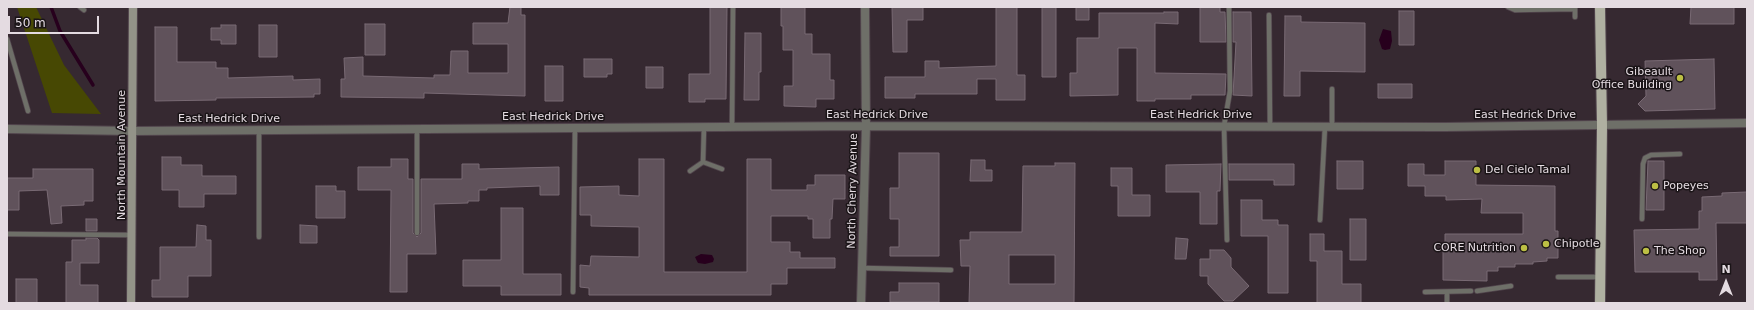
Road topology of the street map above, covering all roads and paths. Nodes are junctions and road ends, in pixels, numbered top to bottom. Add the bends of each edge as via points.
1 (133, 7) edge
2 (733, 7) edge
3 (865, 7) edge
4 (1230, 7) edge
5 (1508, 7) edge
6 (1600, 7) edge
7 (1575, 8) edge
8 (1269, 16) dead end
9 (1575, 17) dead end
10 (7, 39) edge
11 (1332, 89) dead end
12 (28, 111) dead end
13 (1747, 123) edge
14 (866, 126) junction
15 (1224, 126) junction
16 (1270, 126) junction
17 (1328, 126) junction
18 (1602, 126) junction
19 (704, 127) junction
20 (732, 127) junction
21 (575, 128) junction
22 (7, 129) edge
23 (417, 129) junction
24 (259, 130) junction
25 (133, 131) junction
26 (1680, 154) dead end
27 (703, 162) junction
28 (722, 169) dead end
29 (690, 171) dead end
30 (1320, 220) dead end
31 (1642, 220) dead end
32 (417, 233) dead end
33 (7, 234) edge
34 (132, 235) junction
35 (259, 237) dead end
36 (1227, 240) dead end
37 (862, 268) junction
38 (951, 270) dead end
39 (1558, 277) dead end
40 (1600, 277) junction
41 (1511, 286) dead end
42 (1470, 291) dead end
43 (1477, 291) dead end
44 (573, 292) dead end
45 (1426, 292) dead end
46 (1446, 292) junction
47 (131, 303) edge
48 (861, 303) edge
49 (1447, 303) edge
50 (1600, 303) edge

1 - 25 street, North Mountain Avenue
2 - 20 lane
3 - 14 street, North Cherry Avenue
4 - 15 lane via 1230,91
5 - 7 lane via 1515,10
6 - 18 main road
7 - 9 lane
8 - 16 lane
10 - 12 lane
11 - 17 lane
13 - 18 street, East Hedrick Drive
14 - 15 street, East Hedrick Drive
14 - 20 street, East Hedrick Drive
14 - 37 street, North Cherry Avenue
15 - 16 street, East Hedrick Drive
15 - 36 lane
16 - 17 street, East Hedrick Drive
17 - 18 street, East Hedrick Drive
17 - 30 lane
18 - 40 main road
19 - 20 street, East Hedrick Drive
19 - 21 street, East Hedrick Drive
19 - 27 lane
21 - 23 street, East Hedrick Drive
21 - 44 lane
22 - 25 street, East Hedrick Drive
23 - 24 street, East Hedrick Drive
23 - 32 lane
24 - 25 street, East Hedrick Drive
24 - 35 lane
25 - 34 street, North Mountain Avenue
26 - 31 lane via 1651,155 1645,158
27 - 28 lane
27 - 29 lane
33 - 34 lane
34 - 47 street, North Mountain Avenue
37 - 38 lane
37 - 48 street, North Cherry Avenue
39 - 40 lane
40 - 50 main road
41 - 43 lane
42 - 46 lane
45 - 46 lane
46 - 49 lane

